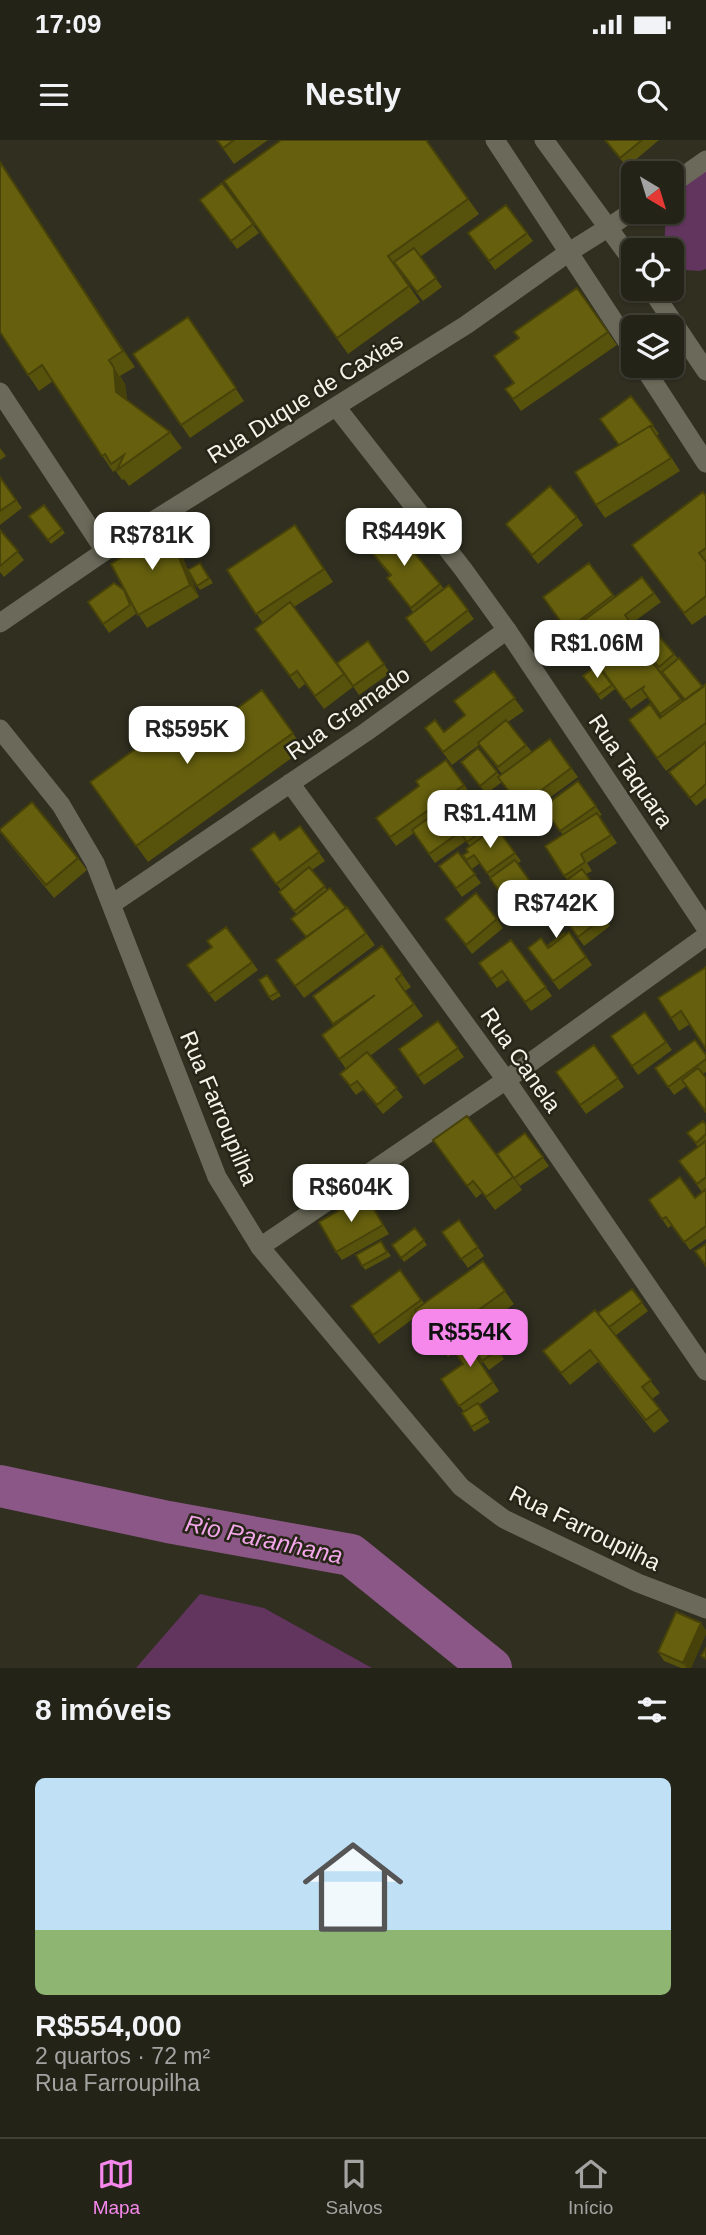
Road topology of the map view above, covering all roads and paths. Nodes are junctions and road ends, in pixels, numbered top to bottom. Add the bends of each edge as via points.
1 (495, 140) edge
2 (544, 140) edge
3 (706, 160) edge
4 (684, 176) edge
5 (621, 219) edge
6 (609, 227) junction
7 (621, 245) edge
8 (569, 252) junction
9 (658, 301) edge
10 (621, 332) edge
11 (706, 371) edge
12 (651, 378) edge
13 (0, 392) edge
14 (337, 408) junction
15 (706, 463) edge
16 (105, 551) junction
17 (0, 623) edge
18 (507, 630) junction
19 (0, 729) edge
20 (290, 783) junction
21 (112, 904) junction
22 (706, 928) edge
23 (706, 936) edge
24 (506, 1080) junction
25 (260, 1247) junction
26 (706, 1371) edge
27 (706, 1609) edge

1 - 8 street
2 - 6 street
3 - 4 street
5 - 6 street, Rua Duque de Caxias
6 - 7 street
6 - 8 street, Rua Duque de Caxias
8 - 10 street
8 - 14 street, Rua Duque de Caxias
9 - 11 street
12 - 15 street
13 - 16 street
14 - 16 street, Rua Duque de Caxias
14 - 18 street, Rua Taquara
16 - 17 street, Rua Duque de Caxias
18 - 20 street, Rua Gramado
18 - 22 street, Rua Taquara
19 - 21 street, Rua Farroupilha via 61,805 95,863
20 - 21 street, Rua Gramado
20 - 24 street, Rua Canela
21 - 25 street, Rua Farroupilha via 217,1177
23 - 24 street
24 - 25 street
24 - 26 street, Rua Canela
25 - 27 street, Rua Farroupilha via 461,1487 504,1519 638,1583

